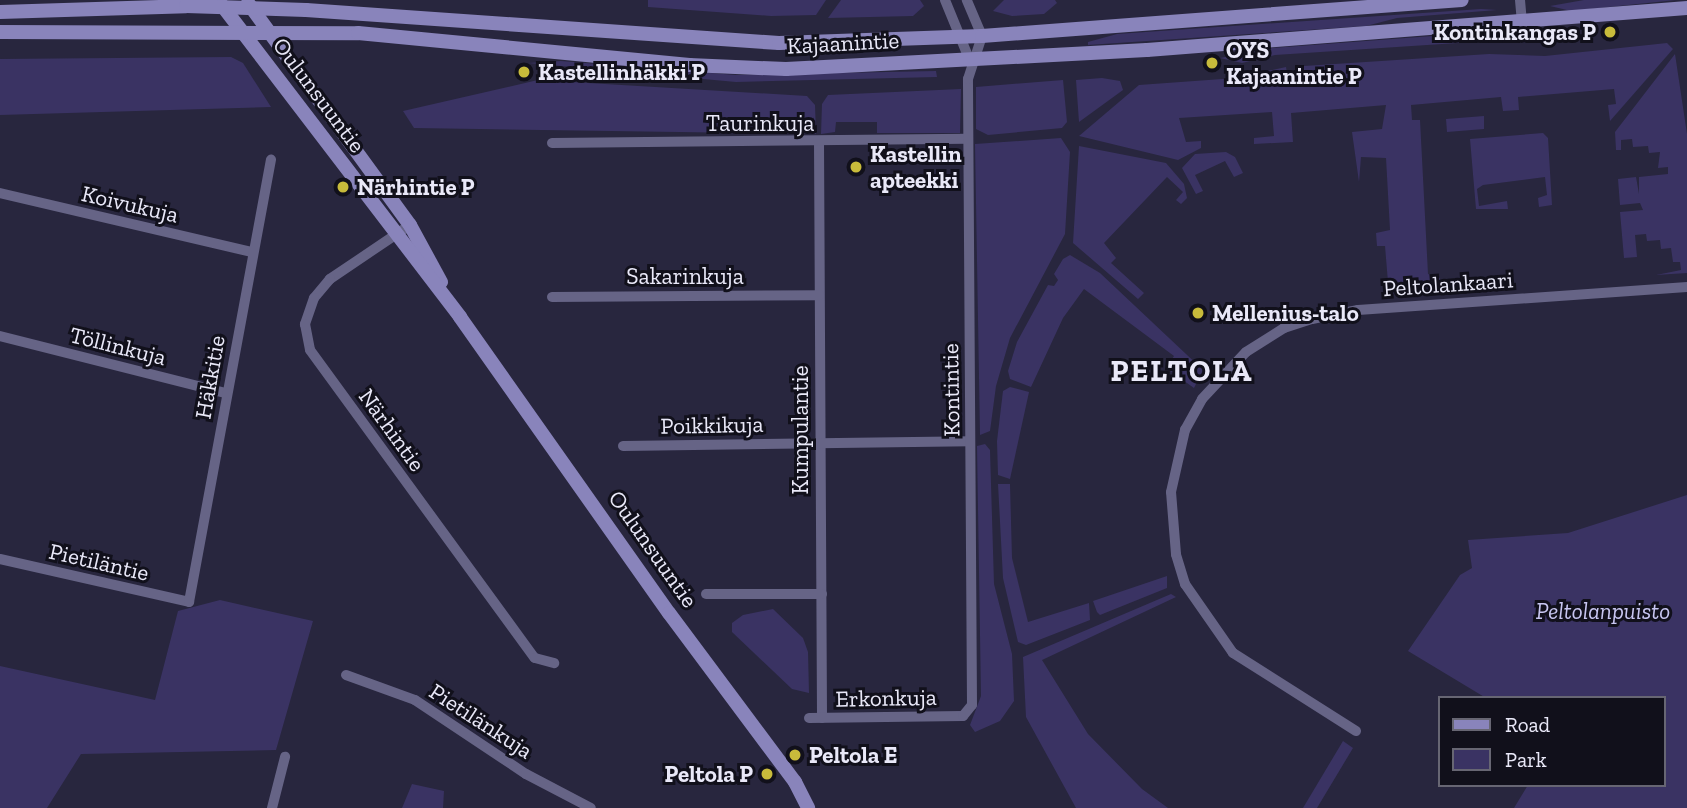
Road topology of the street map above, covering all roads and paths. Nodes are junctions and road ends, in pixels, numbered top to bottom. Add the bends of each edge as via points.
1 (945, 0) edge
2 (967, 0) edge
3 (1462, 0) edge
4 (1520, 0) edge
5 (220, 3) edge
6 (249, 4) edge
7 (1687, 8) edge
8 (0, 12) edge
9 (1522, 21) junction
10 (242, 31) junction
11 (270, 31) junction
12 (0, 32) edge
13 (982, 36) junction
14 (958, 37) junction
15 (970, 61) junction
16 (968, 139) junction
17 (819, 142) junction
18 (552, 143) dead end
19 (271, 160) dead end
20 (0, 193) edge
21 (410, 225) junction
22 (396, 235) junction
23 (251, 252) junction
24 (1687, 287) edge
25 (819, 295) junction
26 (552, 297) dead end
27 (460, 317) junction
28 (0, 336) edge
29 (226, 393) junction
30 (971, 441) junction
31 (819, 442) junction
32 (623, 446) dead end
33 (0, 559) edge
34 (706, 594) dead end
35 (822, 594) junction
36 (189, 602) joint
37 (555, 663) dead end
38 (346, 675) dead end
39 (962, 716) joint
40 (809, 718) dead end
41 (822, 718) junction
42 (1356, 731) dead end
43 (285, 757) dead end
44 (272, 808) edge
45 (591, 808) edge
46 (808, 808) edge

1 - 14 street
2 - 13 street
3 - 13 main road, Kajaanintie
4 - 9 street
5 - 6 main road, Kajaanintie
5 - 8 main road, Kajaanintie
5 - 10 main road, Oulunsuuntie
6 - 11 main road, Oulunsuuntie
6 - 14 main road, Kajaanintie via 706,41
7 - 9 main road, Kajaanintie
9 - 15 main road, Kajaanintie
10 - 11 main road, Kajaanintie
10 - 12 main road, Kajaanintie
10 - 22 main road, Oulunsuuntie
11 - 15 main road, Kajaanintie via 358,33 748,69
11 - 21 main road, Oulunsuuntie
13 - 14 main road, Kajaanintie
13 - 15 street
14 - 15 street
15 - 16 street, Kontintie
16 - 17 street, Taurinkuja
16 - 30 street, Kontintie
17 - 18 street, Taurinkuja
17 - 25 street, Kumpulantie
19 - 23 street, Häkkitie
20 - 23 street, Koivukuja
21 - 22 street, Närhintie
21 - 27 main road, Oulunsuuntie
22 - 27 main road, Oulunsuuntie
22 - 37 street, Närhintie via 330,279 314,298 305,324 310,350 535,658
23 - 29 street, Häkkitie
24 - 42 street, Peltolankaari via 1358,310 1312,319 1284,328 1246,352 1202,399 1185,430 1171,492 1176,554 1185,584 1233,653
25 - 26 street, Sakarinkuja
25 - 31 street, Kumpulantie
27 - 46 main road, Oulunsuuntie via 795,782
28 - 29 street, Töllinkuja
29 - 36 street, Häkkitie
30 - 31 street, Poikkikuja
30 - 39 street, Kontintie via 972,705
31 - 32 street, Poikkikuja
31 - 35 street, Kumpulantie
33 - 36 street, Pietiläntie
34 - 35 street
35 - 41 street, Kumpulantie
38 - 45 street, Pietilänkuja via 415,700 526,774
39 - 41 street, Erkonkuja
40 - 41 street, Erkonkuja
43 - 44 street

